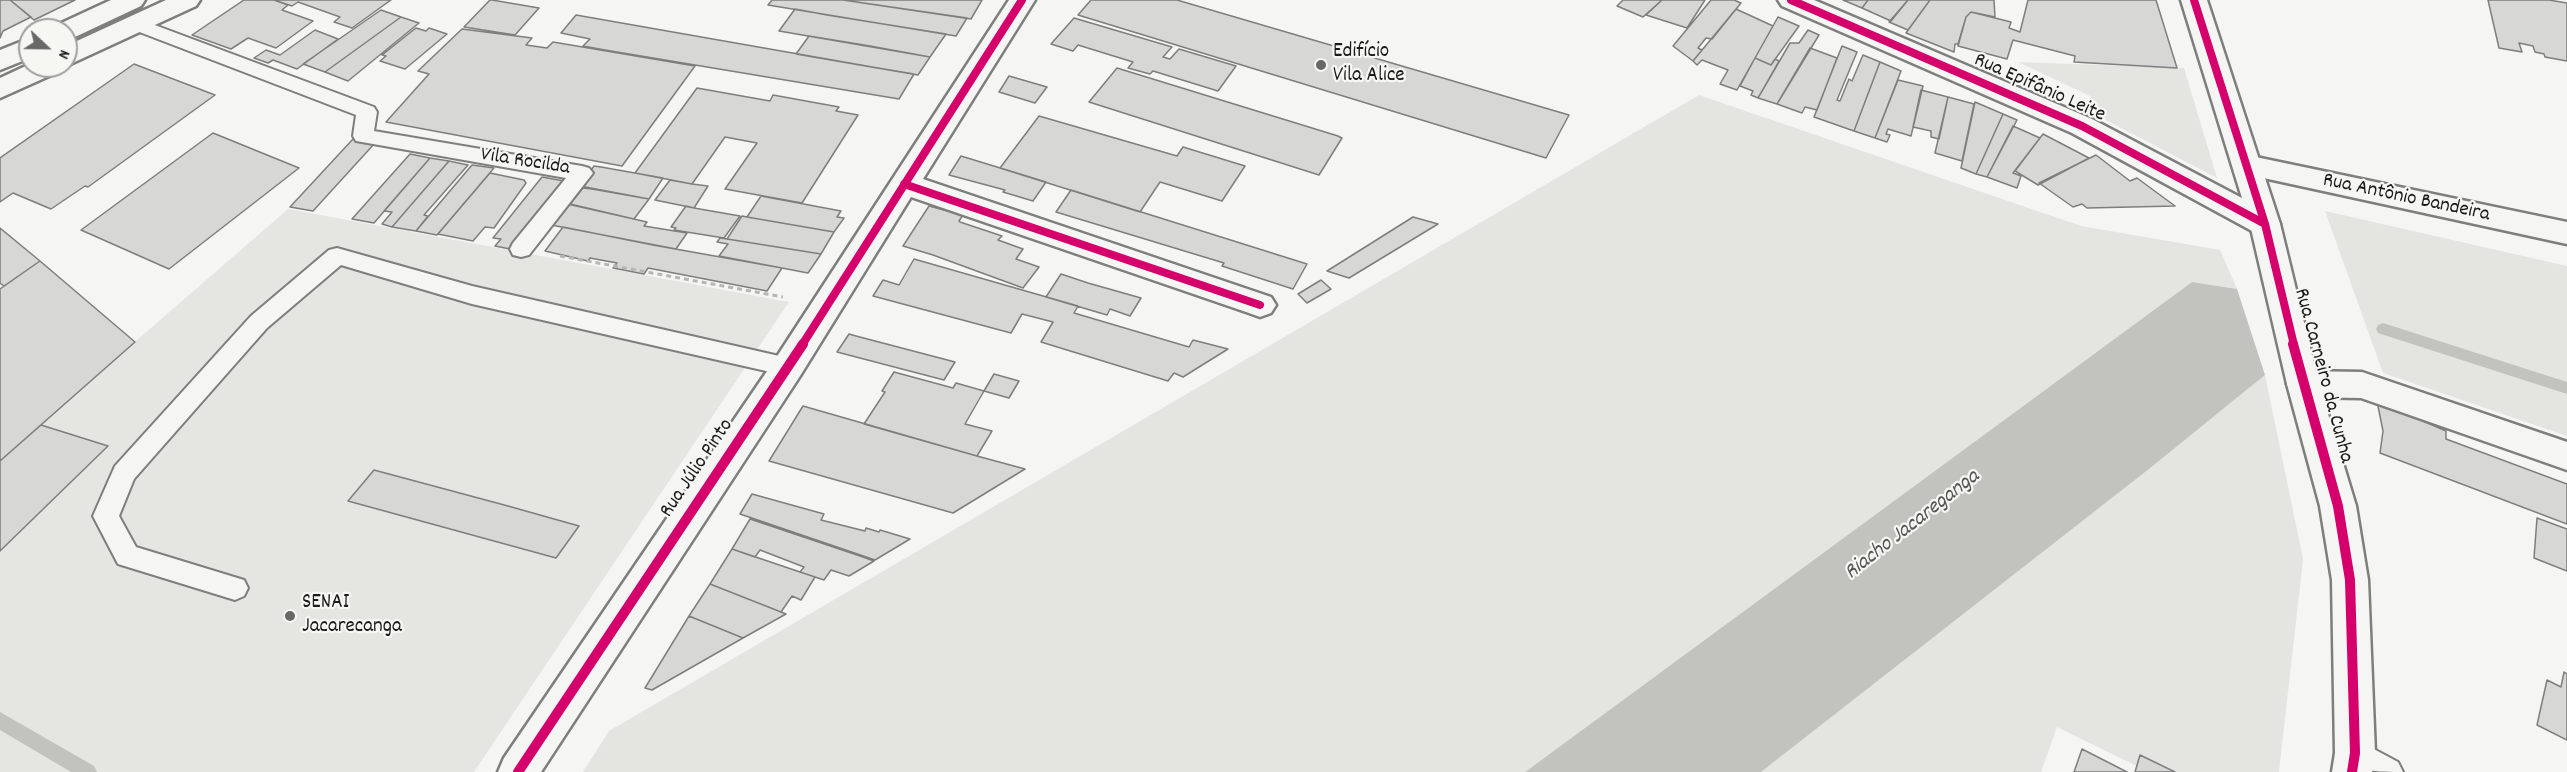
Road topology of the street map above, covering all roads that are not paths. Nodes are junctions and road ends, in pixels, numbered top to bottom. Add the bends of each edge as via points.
1 (187, 0) edge
2 (1022, 0) edge
3 (1791, 0) edge
4 (2194, 0) edge
5 (134, 12) edge
6 (78, 28) edge
7 (78, 49) edge
8 (18, 53) edge
9 (0, 61) edge
10 (23, 78) edge
11 (0, 89) edge
12 (2246, 165) junction
13 (916, 188) junction
14 (2265, 224) junction
15 (2567, 233) edge
16 (521, 249) road end
17 (1260, 305) dead end
18 (788, 367) junction
19 (2303, 384) junction
20 (2567, 456) edge
21 (235, 588) dead end
22 (2353, 763) edge
23 (518, 772) edge
24 (2388, 772) edge

1 - 5 street
2 - 13 street, Rua Júlio Pinto
3 - 14 street, Rua Epifânio Leite via 2082,126
4 - 12 street, Rua Carneiro da Cunha
5 - 6 street
5 - 7 street
5 - 16 lane, Vila Rocilda via 367,112 363,136 582,172
8 - 9 street
10 - 11 street
12 - 14 street, Rua Carneiro da Cunha
12 - 15 street, Rua Antônio Bandeira
13 - 17 street
13 - 18 street, Rua Júlio Pinto
14 - 19 street, Rua Carneiro da Cunha
18 - 21 lane via 472,295 337,256 259,322 191,397 124,473 106,516 127,556
18 - 23 street, Rua Júlio Pinto
19 - 20 street via 2362,385
19 - 22 street, Rua Carneiro da Cunha via 2338,506 2350,580
22 - 24 lane

